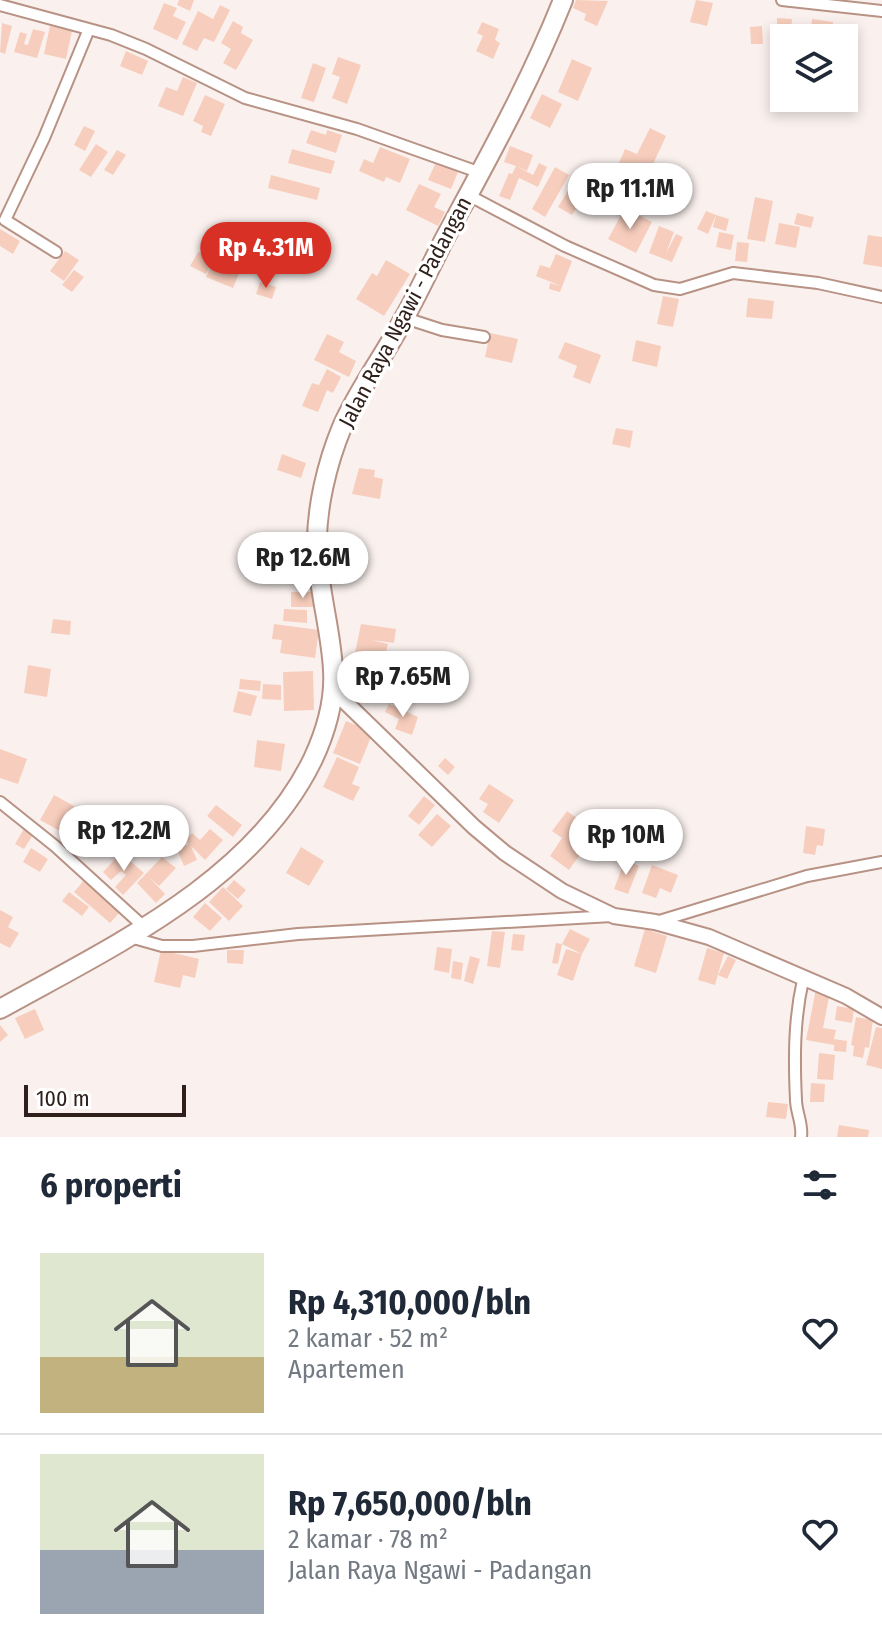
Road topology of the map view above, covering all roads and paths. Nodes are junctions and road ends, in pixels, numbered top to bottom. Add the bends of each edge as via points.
1 (563, 0) edge
2 (782, 0) edge
3 (0, 5) edge
4 (882, 11) edge
5 (89, 29) junction
6 (481, 173) junction
7 (468, 195) junction
8 (56, 252) dead end
9 (882, 297) edge
10 (405, 318) junction
11 (484, 337) dead end
12 (335, 692) junction
13 (0, 802) edge
14 (882, 862) edge
15 (614, 916) junction
16 (655, 922) junction
17 (136, 932) junction
18 (803, 980) junction
19 (0, 1009) edge
20 (882, 1017) edge
21 (801, 1137) edge

1 - 6 highway, Jalan Raya Ngawi - Padangan
2 - 4 street
3 - 5 street
5 - 6 street via 146,49 245,98 357,129
5 - 8 street via 5,220
6 - 7 highway, Jalan Raya Ngawi - Padangan
7 - 9 street via 654,285 680,289 733,273
7 - 10 highway, Jalan Raya Ngawi - Padangan
10 - 11 street
10 - 12 highway, Jalan Raya Ngawi - Padangan via 342,426 320,508 317,548
12 - 15 street via 505,853 562,891
12 - 17 highway, Jalan Raya Ngawi - Padangan via 320,743 281,813 225,868
13 - 17 street via 55,846
14 - 16 street via 807,876
15 - 16 street
15 - 17 street via 298,934 193,946 162,946
16 - 18 street via 709,937
17 - 19 highway, Jalan Raya Ngawi - Padangan
18 - 20 street
18 - 21 street via 794,1046

